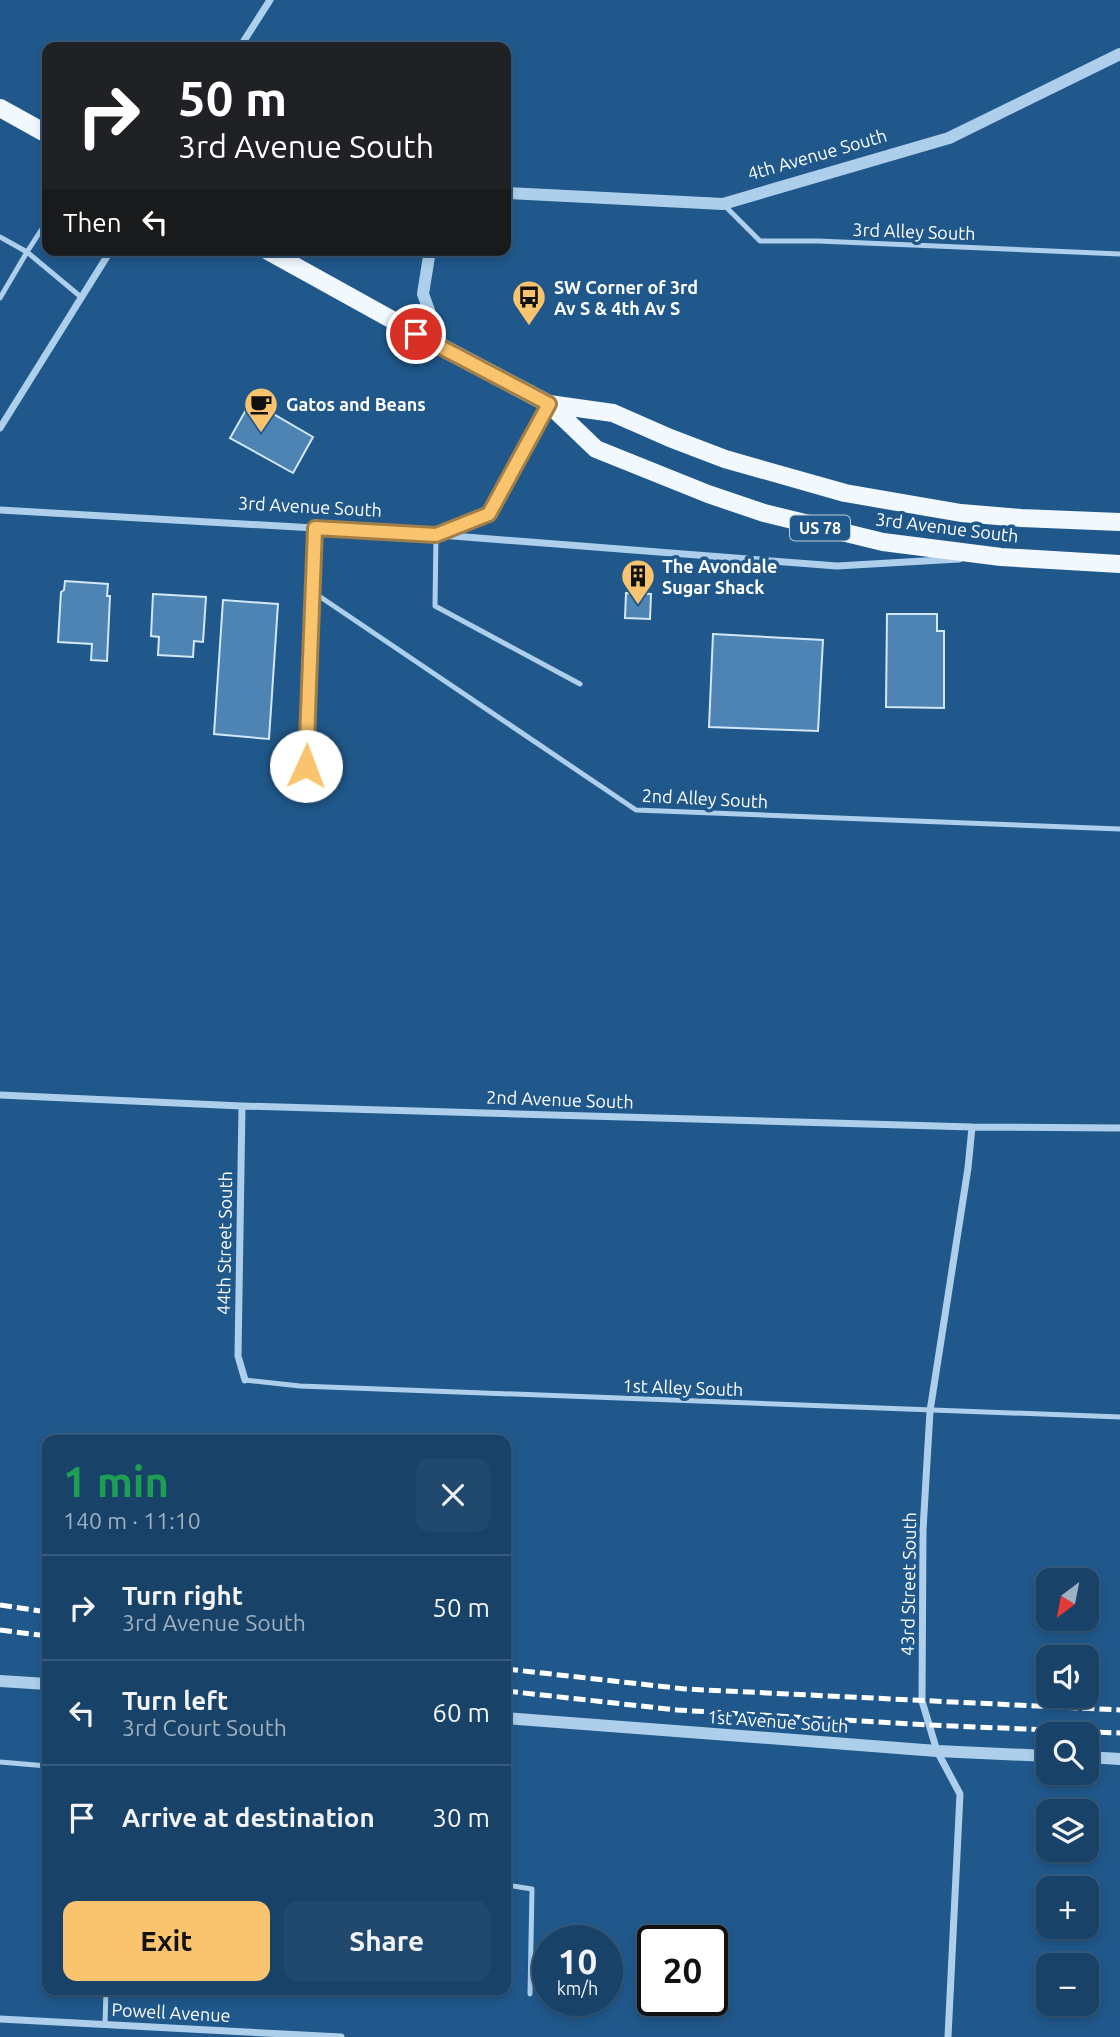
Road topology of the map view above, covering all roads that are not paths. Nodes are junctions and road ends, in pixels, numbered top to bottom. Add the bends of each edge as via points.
1 (271, 0) edge
2 (243, 42) edge
3 (1120, 54) edge
4 (0, 108) edge
5 (42, 131) edge
6 (511, 193) edge
7 (723, 204) junction
8 (42, 229) edge
9 (0, 237) edge
10 (27, 253) junction
11 (1120, 254) edge
12 (107, 256) edge
13 (277, 256) edge
14 (429, 256) edge
15 (81, 297) junction
16 (0, 298) edge
17 (443, 348) junction
18 (549, 404) junction
19 (0, 428) edge
20 (0, 510) edge
21 (1120, 522) edge
22 (315, 528) junction
23 (436, 535) junction
24 (1001, 557) junction
25 (1120, 564) edge
26 (313, 592) junction
27 (580, 684) dead end
28 (306, 766) dead end
29 (1120, 829) edge
30 (0, 1095) edge
31 (243, 1105) junction
32 (972, 1127) junction
33 (1120, 1128) edge
34 (245, 1380) joint
35 (930, 1411) junction
36 (1120, 1417) edge
37 (0, 1681) edge
38 (42, 1684) edge
39 (511, 1718) edge
40 (937, 1751) junction
41 (1036, 1755) edge
42 (1099, 1758) edge
43 (1120, 1759) edge
44 (0, 1762) edge
45 (42, 1766) edge
46 (511, 1886) edge
47 (530, 1994) dead end
48 (106, 1995) edge
49 (0, 2019) edge
50 (105, 2024) junction
51 (341, 2037) edge
52 (948, 2037) edge

1 - 2 street
3 - 7 street, 4th Avenue South via 949,138
4 - 5 main road
6 - 7 street, 4th Avenue South
7 - 11 lane, 3rd Alley South via 760,241
8 - 10 lane
9 - 10 lane
10 - 15 lane
10 - 16 lane
12 - 15 street
13 - 17 main road, US 78
14 - 17 street via 424,294
15 - 19 street
17 - 18 main road, US 78
18 - 21 main road, 3rd Avenue South / US 78 via 613,413 725,459 845,493 961,513
18 - 23 street, 3rd Avenue South via 489,514
18 - 24 main road, 3rd Avenue South / US 78 via 596,449 708,495 883,542
20 - 22 street, 3rd Avenue South
22 - 23 street, 3rd Avenue South
22 - 26 lane
23 - 24 street via 837,566
23 - 27 lane via 435,606
24 - 25 main road, 3rd Avenue South / US 78
26 - 28 lane
26 - 29 lane, 2nd Alley South via 636,810
30 - 31 street, 2nd Avenue South
31 - 32 street, 2nd Avenue South
31 - 34 street, 44th Street South via 238,1356
32 - 33 street, 2nd Avenue South
32 - 35 street, 43rd Street South
34 - 35 lane, 1st Alley South via 300,1386
35 - 36 lane, 1st Alley South
35 - 40 street, 43rd Street South via 923,1530 922,1701
37 - 38 street
39 - 40 street, 1st Avenue South
40 - 41 street, 1st Avenue South
40 - 52 street, 43rd Street South via 960,1794
42 - 43 street
44 - 45 lane
46 - 47 lane via 532,1889
48 - 50 lane
49 - 50 street, Powell Avenue
50 - 51 street, Powell Avenue

